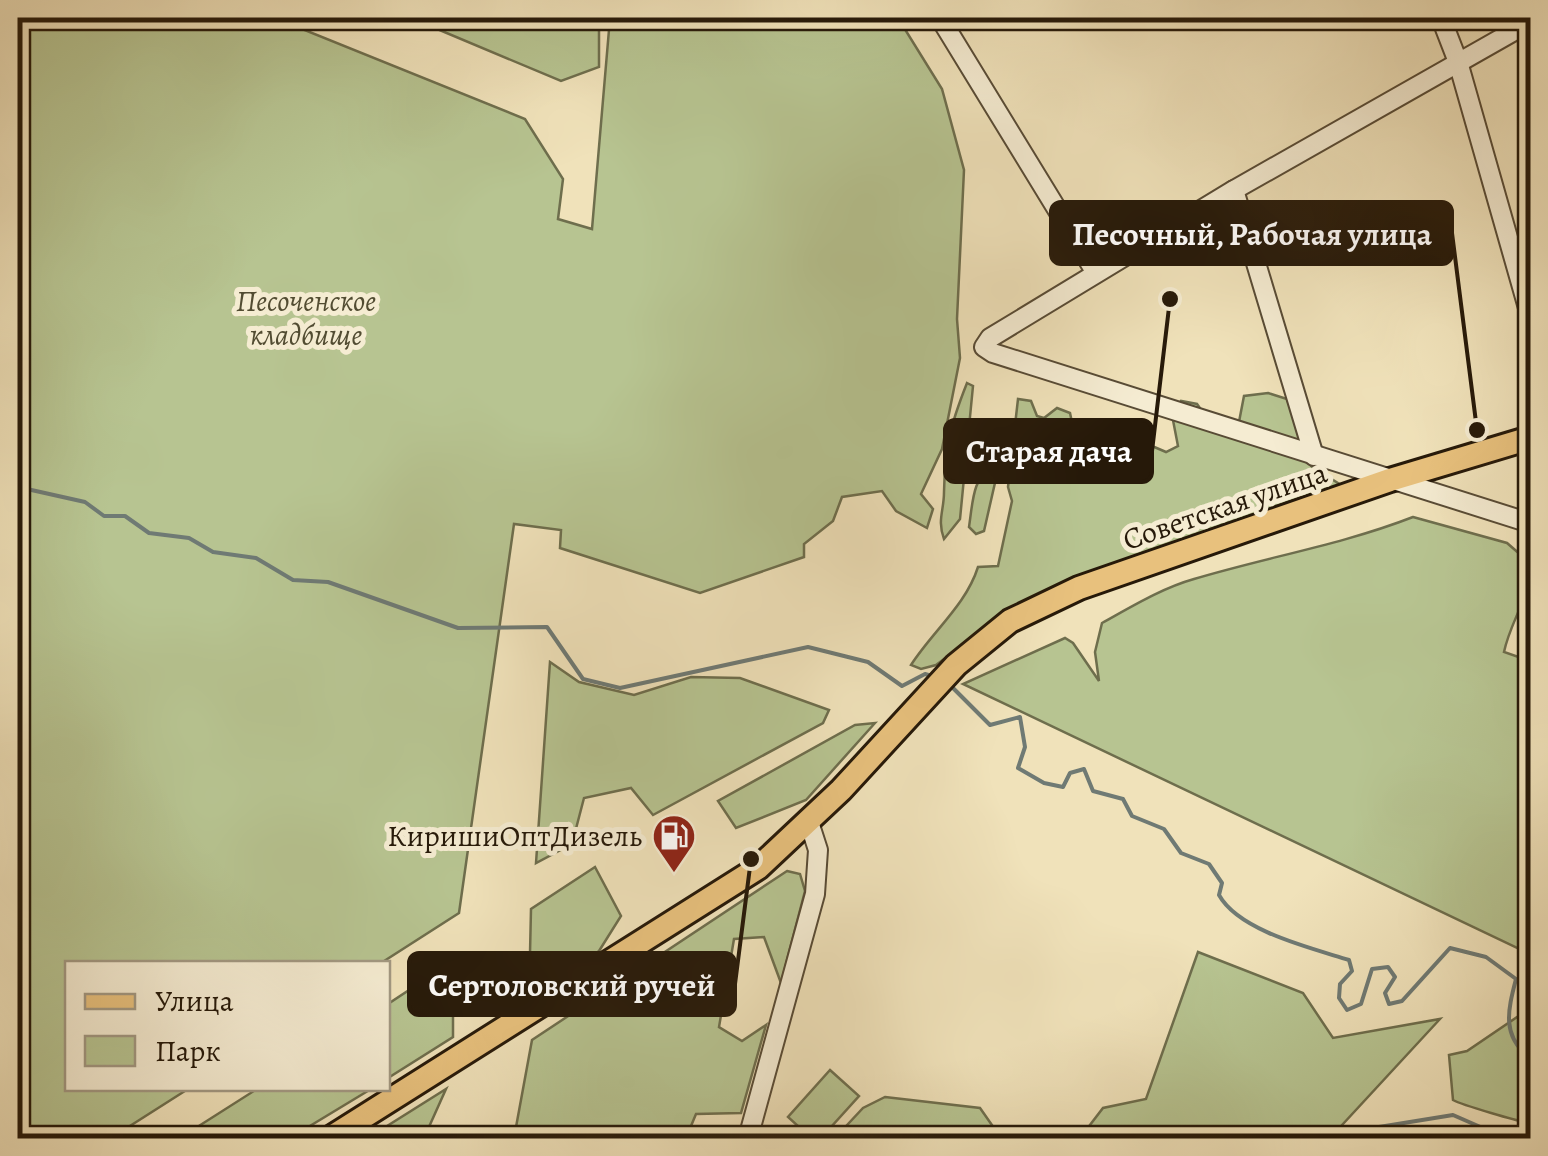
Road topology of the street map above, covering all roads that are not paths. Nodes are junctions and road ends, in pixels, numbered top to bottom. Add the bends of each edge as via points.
1 (940, 18) edge
2 (1440, 18) edge
3 (1530, 22) edge
4 (1458, 62) junction
5 (1234, 190) junction
6 (1096, 273) junction
7 (1530, 315) edge
8 (1530, 438) edge
9 (1314, 456) junction
10 (1390, 480) junction
11 (1530, 523) edge
12 (809, 822) junction
13 (330, 1138) edge
14 (748, 1138) edge

1 - 6 street
2 - 4 street
3 - 4 street
4 - 5 street
4 - 7 street
5 - 6 street
5 - 9 street
6 - 9 street via 984,346
8 - 10 main road, Советская улица
9 - 10 street
10 - 11 street
10 - 12 main road, Советская улица via 1079,588 1010,621 956,665
12 - 13 main road, Советская улица via 692,913
12 - 14 street via 818,850 815,894

